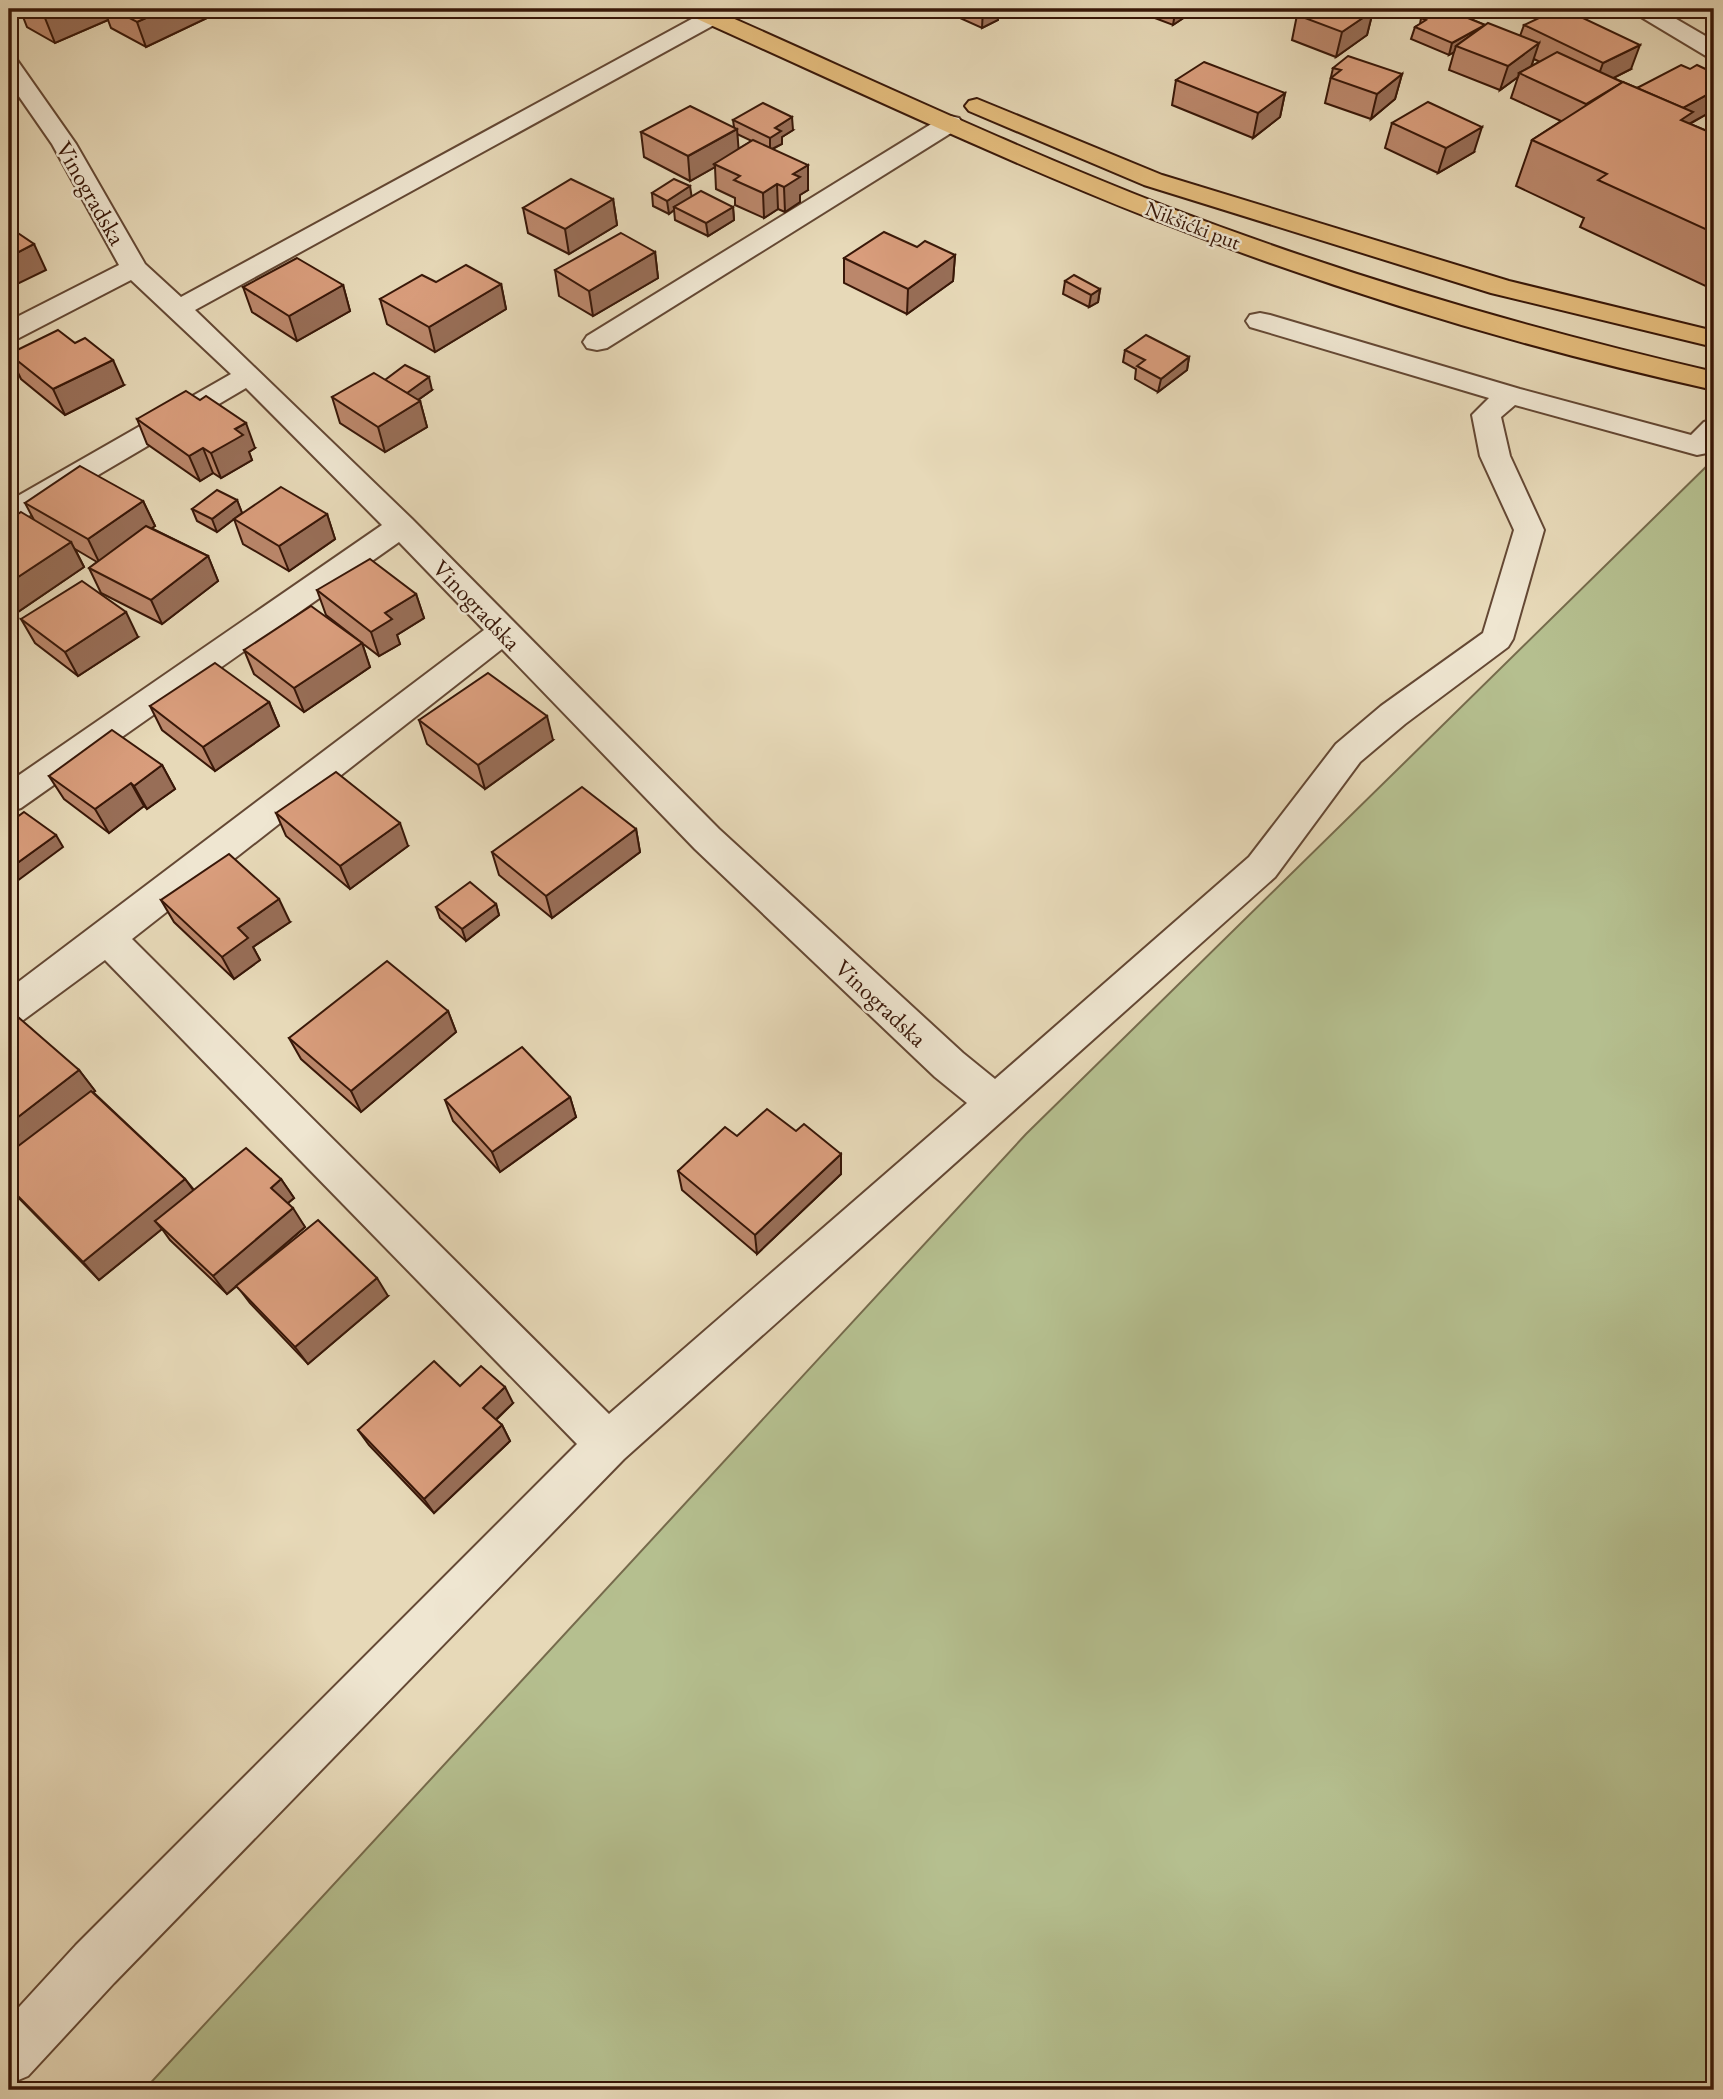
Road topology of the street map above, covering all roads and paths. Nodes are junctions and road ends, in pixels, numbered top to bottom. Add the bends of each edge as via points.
1 (1644, 9) edge
2 (710, 11) edge
3 (1714, 51) edge
4 (9, 65) edge
5 (960, 99) dead end
6 (950, 123) junction
7 (134, 268) junction
8 (180, 308) junction
9 (1261, 321) dead end
10 (9, 332) edge
11 (1714, 340) edge
12 (597, 342) dead end
13 (249, 375) junction
14 (1714, 381) edge
15 (1510, 395) junction
16 (1714, 428) edge
17 (9, 514) edge
18 (401, 526) junction
19 (502, 633) junction
20 (9, 799) edge
21 (107, 938) junction
22 (9, 1010) edge
23 (996, 1103) junction
24 (608, 1444) junction
25 (9, 2057) edge

1 - 3 street
2 - 6 main road, Nikšićki put
2 - 8 street
4 - 7 street, Vinogradska via 64,144
5 - 11 main road via 1074,149 1212,199 1500,287
6 - 12 street
6 - 14 main road, Nikšićki put via 1131,201 1298,262 1497,324
7 - 8 street, Vinogradska
7 - 10 street
8 - 13 street, Vinogradska
9 - 15 street
13 - 17 street
13 - 18 street, Vinogradska
15 - 16 street via 1697,446
15 - 23 street via 1486,415 1495,456 1529,530 1497,639 1348,753 1262,867
18 - 19 street, Vinogradska
18 - 20 street
19 - 21 street
19 - 23 street, Vinogradska via 707,839 930,1048
21 - 22 street
21 - 24 street
23 - 24 street
24 - 25 street

